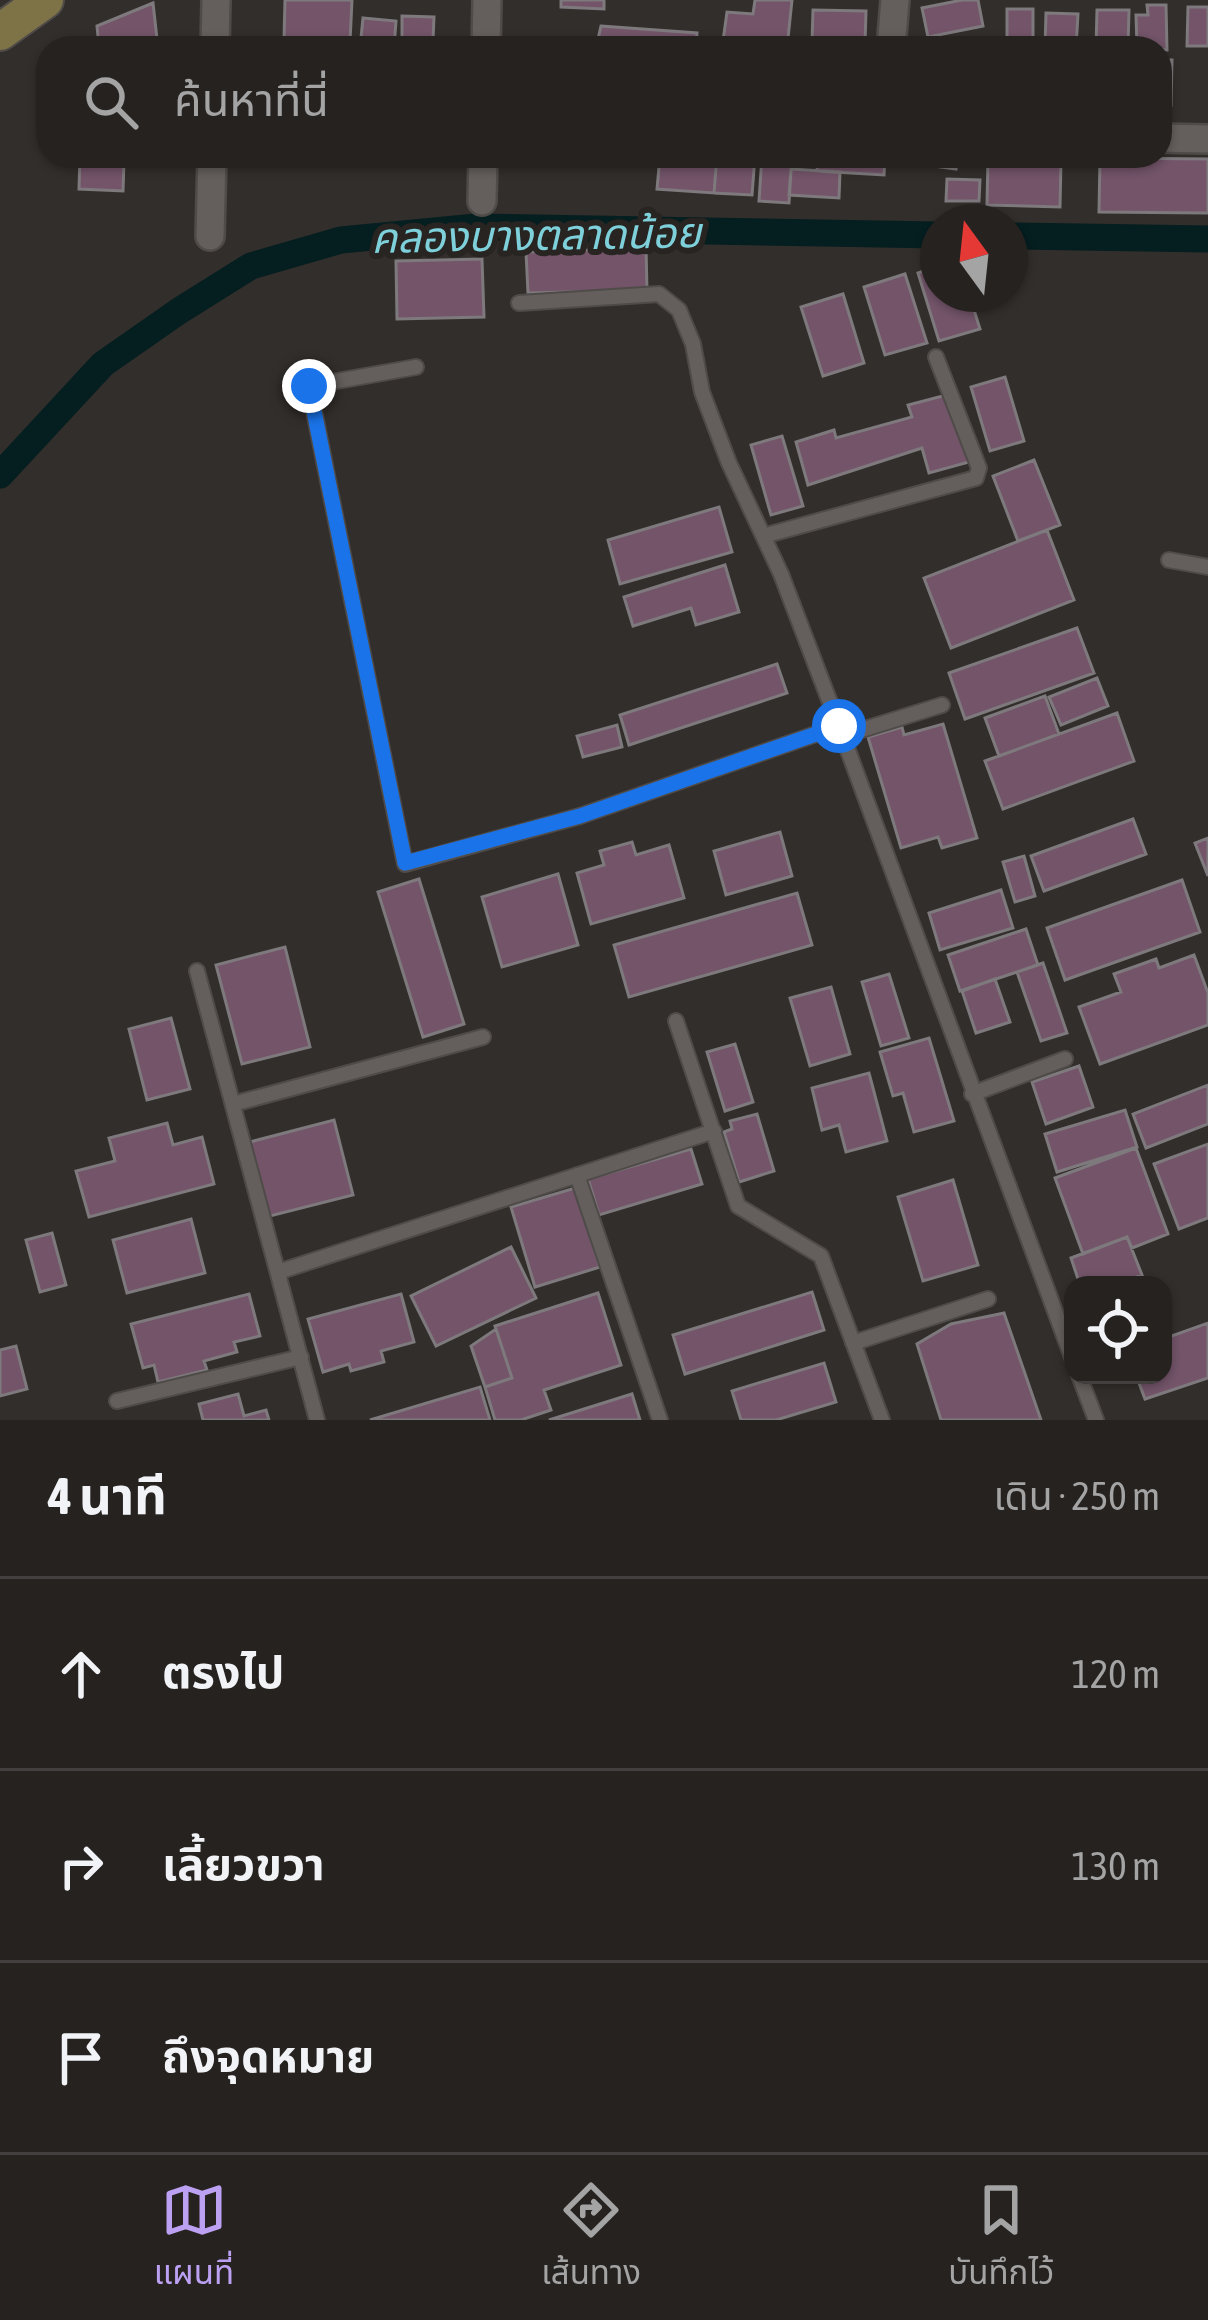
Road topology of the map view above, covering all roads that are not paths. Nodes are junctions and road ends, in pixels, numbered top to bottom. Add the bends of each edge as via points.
1 (45, 0) edge
2 (216, 0) edge
3 (487, 0) edge
4 (895, 0) edge
5 (0, 32) edge
6 (215, 36) edge
7 (486, 36) edge
8 (892, 36) edge
9 (1172, 138) edge
10 (1208, 139) edge
11 (212, 168) edge
12 (483, 168) edge
13 (482, 201) dead end
14 (210, 236) dead end
15 (519, 303) dead end
16 (936, 356) dead end
17 (416, 367) dead end
18 (763, 536) junction
19 (1169, 560) dead end
20 (1208, 567) edge
21 (942, 705) dead end
22 (841, 731) junction
23 (197, 971) dead end
24 (676, 1021) dead end
25 (483, 1037) dead end
26 (1065, 1059) dead end
27 (972, 1094) junction
28 (233, 1104) junction
29 (714, 1131) junction
30 (577, 1175) junction
31 (278, 1272) junction
32 (988, 1299) dead end
33 (1064, 1336) edge
34 (853, 1343) junction
35 (301, 1358) junction
36 (1082, 1384) edge
37 (117, 1402) dead end
38 (317, 1420) edge
39 (660, 1420) edge
40 (882, 1420) edge
41 (1096, 1420) edge

1 - 5 street
2 - 6 street
3 - 7 street
4 - 8 street
9 - 10 street
11 - 14 street
12 - 13 street
15 - 18 lane via 658,294 680,310 702,392
16 - 18 lane via 976,478
17 - 22 lane via 309,386 405,863
18 - 22 lane
19 - 20 lane
21 - 22 lane
22 - 27 lane
23 - 28 lane
24 - 29 lane
25 - 28 lane
26 - 27 lane
27 - 33 lane
28 - 31 lane
29 - 30 lane
29 - 34 lane via 739,1206 821,1256
30 - 31 lane
30 - 39 lane
31 - 35 lane
32 - 34 lane
34 - 40 lane
35 - 37 lane
35 - 38 lane
36 - 41 lane

